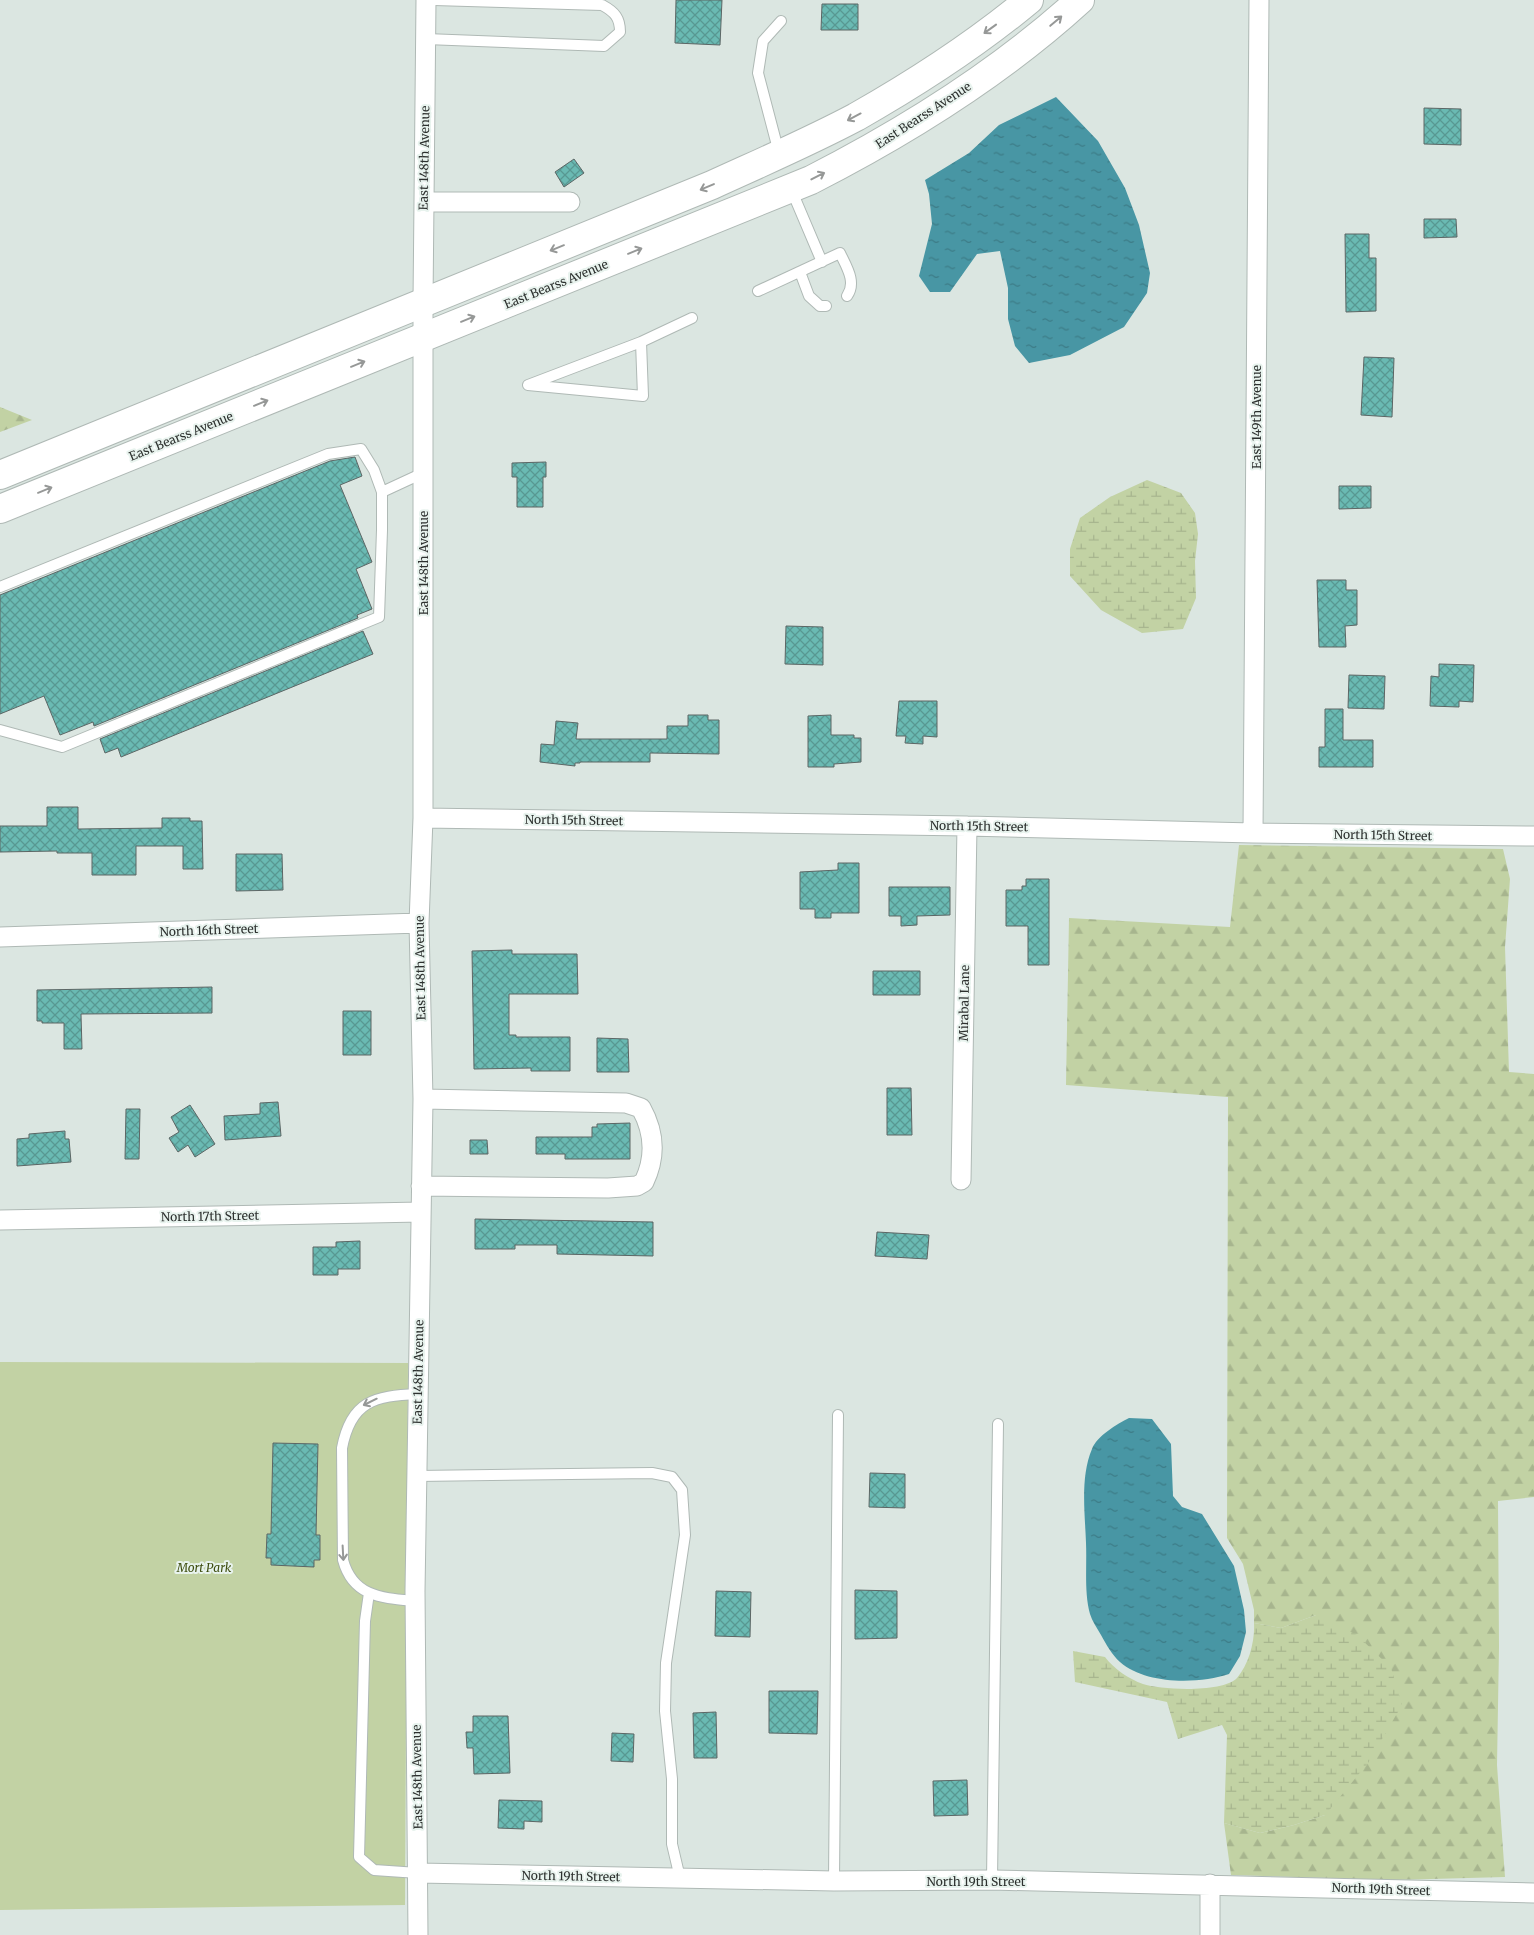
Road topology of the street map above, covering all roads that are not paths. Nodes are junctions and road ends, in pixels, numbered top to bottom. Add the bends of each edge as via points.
1 (426, 0) edge
2 (434, 0) edge
3 (1029, 0) edge
4 (1080, 0) edge
5 (1259, 0) edge
6 (781, 21) dead end
7 (426, 38) junction
8 (780, 154) junction
9 (790, 188) junction
10 (424, 202) junction
11 (570, 202) dead end
12 (822, 262) junction
13 (800, 272) junction
14 (758, 291) dead end
15 (848, 296) dead end
16 (423, 302) junction
17 (826, 306) dead end
18 (692, 318) dead end
19 (423, 338) junction
20 (641, 342) junction
21 (423, 473) junction
22 (0, 474) edge
23 (382, 492) junction
24 (0, 509) edge
25 (0, 587) edge
26 (0, 730) edge
27 (423, 818) junction
28 (967, 826) junction
29 (1253, 833) junction
30 (1534, 836) edge
31 (418, 923) junction
32 (0, 937) edge
33 (423, 1098) junction
34 (961, 1180) dead end
35 (421, 1186) junction
36 (421, 1212) junction
37 (0, 1220) edge
38 (418, 1394) junction
39 (838, 1415) dead end
40 (998, 1424) dead end
41 (417, 1476) junction
42 (369, 1592) junction
43 (416, 1601) junction
44 (418, 1874) junction
45 (680, 1878) junction
46 (992, 1880) junction
47 (834, 1881) junction
48 (1210, 1884) junction
49 (1534, 1893) edge
50 (418, 1935) edge
51 (1210, 1935) edge

1 - 7 street, East 148th Avenue
2 - 7 lane via 602,5 613,11 620,22 620,32 604,46
3 -> 8 main road via 907,86 856,117
9 -> 4 main road, East Bearss Avenue via 864,153 948,102 1054,24
5 - 29 street, East 149th Avenue
6 - 8 lane via 763,41 758,73
7 - 10 street, East 148th Avenue
8 -> 16 main road via 712,185
9 - 12 lane
19 -> 9 main road, East Bearss Avenue
10 - 11 street
10 - 16 street, East 148th Avenue
12 - 13 lane
12 - 15 lane via 840,253 852,286
13 - 14 lane
13 - 17 lane via 809,296 820,306
16 - 19 street, East 148th Avenue
16 - 22 main road
18 - 20 lane
19 - 21 street, East 148th Avenue
24 -> 19 main road, East Bearss Avenue
20 - 20 lane via 632,345 528,385 643,396
21 - 23 lane
21 - 27 street, East 148th Avenue
23 - 25 lane via 361,449 328,454
23 - 26 lane via 379,617 62,747
27 - 28 street, North 15th Street
27 - 31 street, East 148th Avenue
28 - 29 street, North 15th Street
28 - 34 street, Mirabal Lane
29 - 30 street, North 15th Street
31 - 32 street, North 16th Street
31 - 33 street, East 148th Avenue
33 - 35 street, East 148th Avenue
33 - 35 street via 626,1103 641,1108 648,1120 652,1166 644,1182 636,1186
35 - 36 street, East 148th Avenue
36 - 37 street, North 17th Street
36 - 38 street, East 148th Avenue
38 - 41 street, East 148th Avenue
38 -> 42 lane via 393,1395 366,1403 357,1410 345,1432 342,1448 343,1560 352,1581
39 - 47 lane
40 - 46 lane
41 - 43 street, East 148th Avenue
41 - 45 lane via 652,1473 672,1477 682,1490 685,1535 666,1663 665,1711 672,1779 672,1844
42 - 43 lane via 390,1599
42 - 44 lane via 365,1626 359,1857 374,1870
43 - 44 street, East 148th Avenue
44 - 45 street, North 19th Street
44 - 50 street, East 148th Avenue
45 - 47 street, North 19th Street
46 - 47 street, North 19th Street
46 - 48 street, North 19th Street
48 - 49 street, North 19th Street
48 - 51 street

